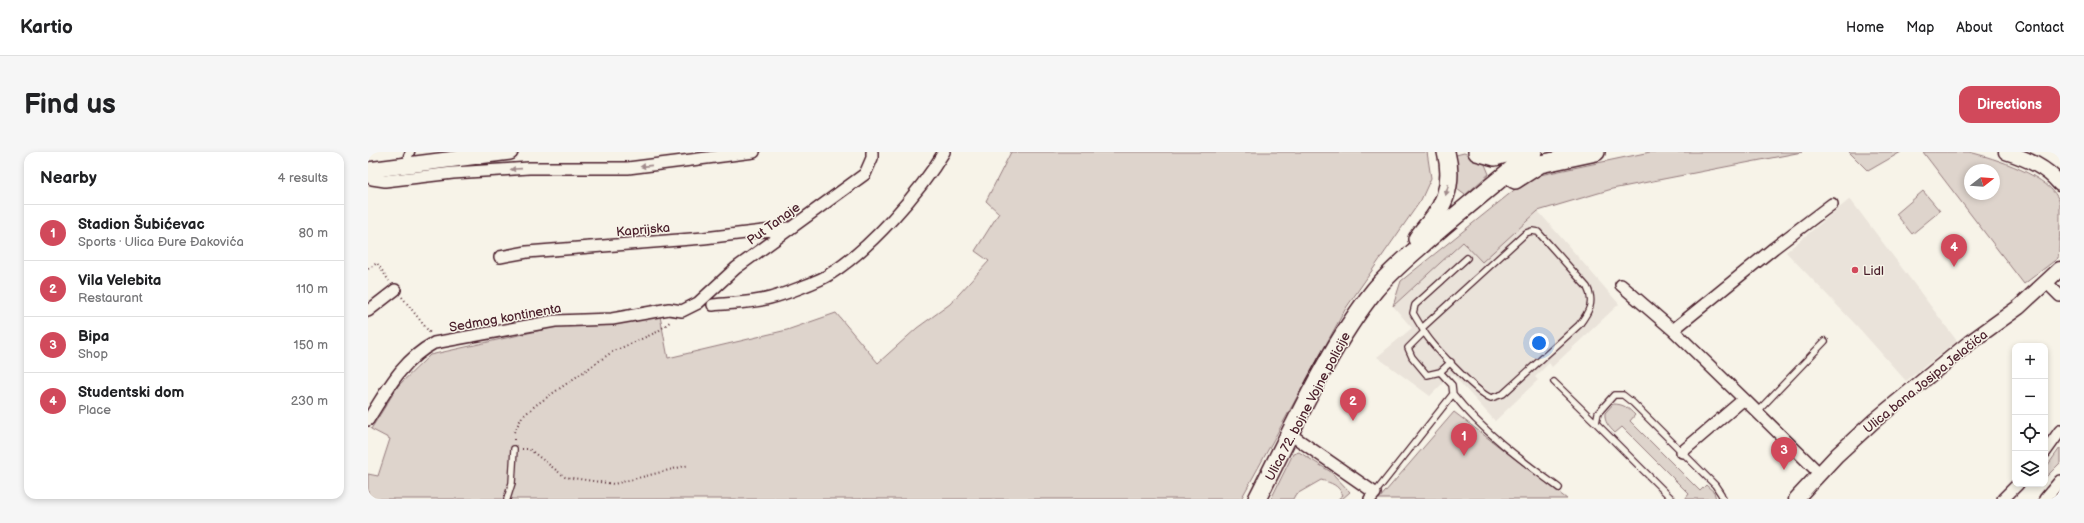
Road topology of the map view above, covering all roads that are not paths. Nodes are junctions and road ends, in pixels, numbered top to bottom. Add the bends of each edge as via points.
1 (510, 152) edge
2 (754, 152) edge
3 (872, 152) edge
4 (944, 152) edge
5 (1446, 152) edge
6 (1477, 152) edge
7 (1512, 152) edge
8 (1533, 152) edge
9 (1596, 152) edge
10 (2006, 152) edge
11 (369, 176) edge
12 (2060, 184) edge
13 (1471, 202) junction
14 (1832, 204) dead end
15 (789, 228) junction
16 (1415, 251) junction
17 (500, 257) dead end
18 (1467, 258) dead end
19 (2060, 270) edge
20 (2047, 283) junction
21 (1621, 285) dead end
22 (395, 290) dead end
23 (2060, 296) edge
24 (713, 305) dead end
25 (368, 311) edge
26 (682, 311) joint
27 (1423, 330) junction
28 (1673, 330) junction
29 (1825, 341) dead end
30 (1451, 362) junction
31 (1440, 372) junction
32 (1554, 382) dead end
33 (1453, 394) junction
34 (1744, 399) junction
35 (1757, 412) junction
36 (368, 420) edge
37 (1596, 423) junction
38 (2060, 431) edge
39 (1290, 434) junction
40 (514, 449) road end
41 (2046, 451) edge
42 (1682, 452) junction
43 (1819, 473) junction
44 (2060, 481) edge
45 (2015, 487) edge
46 (1559, 488) dead end
47 (1373, 496) edge
48 (508, 499) edge
49 (1257, 499) edge
50 (1672, 499) edge
51 (1722, 499) edge
52 (1796, 499) edge
53 (2003, 499) edge
54 (2045, 499) edge

1 - 11 main road
2 -> 11 street via 628,168 529,168 385,181
3 - 15 street, Put Tanaje via 865,174
4 - 24 street via 933,170 895,216 854,256 829,275 770,298
5 -> 16 main road via 1450,175 1444,202 1420,235
6 - 7 main road via 1495,157
8 - 13 main road, Ulica 72. bojne Vojne policije
9 - 13 main road via 1540,164 1491,197
10 - 12 street via 2030,161 2052,175
13 - 16 main road, Ulica 72. bojne Vojne policije
14 - 28 street
15 - 17 street, Kaprijska via 704,238 527,252
15 - 26 street, Put Tanaje via 736,268 698,303
16 - 39 main road, Ulica 72. bojne Vojne policije via 1390,272 1363,307 1337,347
18 - 27 lane via 1415,305 1413,313
19 - 20 street, Ulica bana Josipa Jelačića
20 - 23 street
20 - 43 street, Ulica bana Josipa Jelačića via 1931,373 1875,420
21 - 28 street
22 - 25 street
26 - 36 street, Sedmog kontinenta via 668,310 612,318 555,321 434,343 419,351 403,366
27 - 30 lane
27 - 30 lane via 1526,233 1532,231 1538,232 1591,294 1592,303 1580,325 1503,394 1491,398 1483,395
27 - 31 lane via 1408,348 1427,376
28 - 34 street
29 - 35 lane
30 - 31 lane
31 - 33 lane via 1452,385
32 - 37 lane
33 - 46 lane via 1495,440
33 - 47 lane
34 - 35 street
34 - 42 street
35 - 43 street
37 - 42 lane via 1598,413 1606,402 1614,395 1623,395
37 - 50 lane
38 - 41 street
39 - 47 street
39 - 49 main road, Ulica 72. bojne Vojne policije
40 - 48 lane via 512,483
42 - 51 lane via 1715,485
43 - 52 street, Ulica bana Josipa Jelačića
44 - 54 street
45 - 53 street

